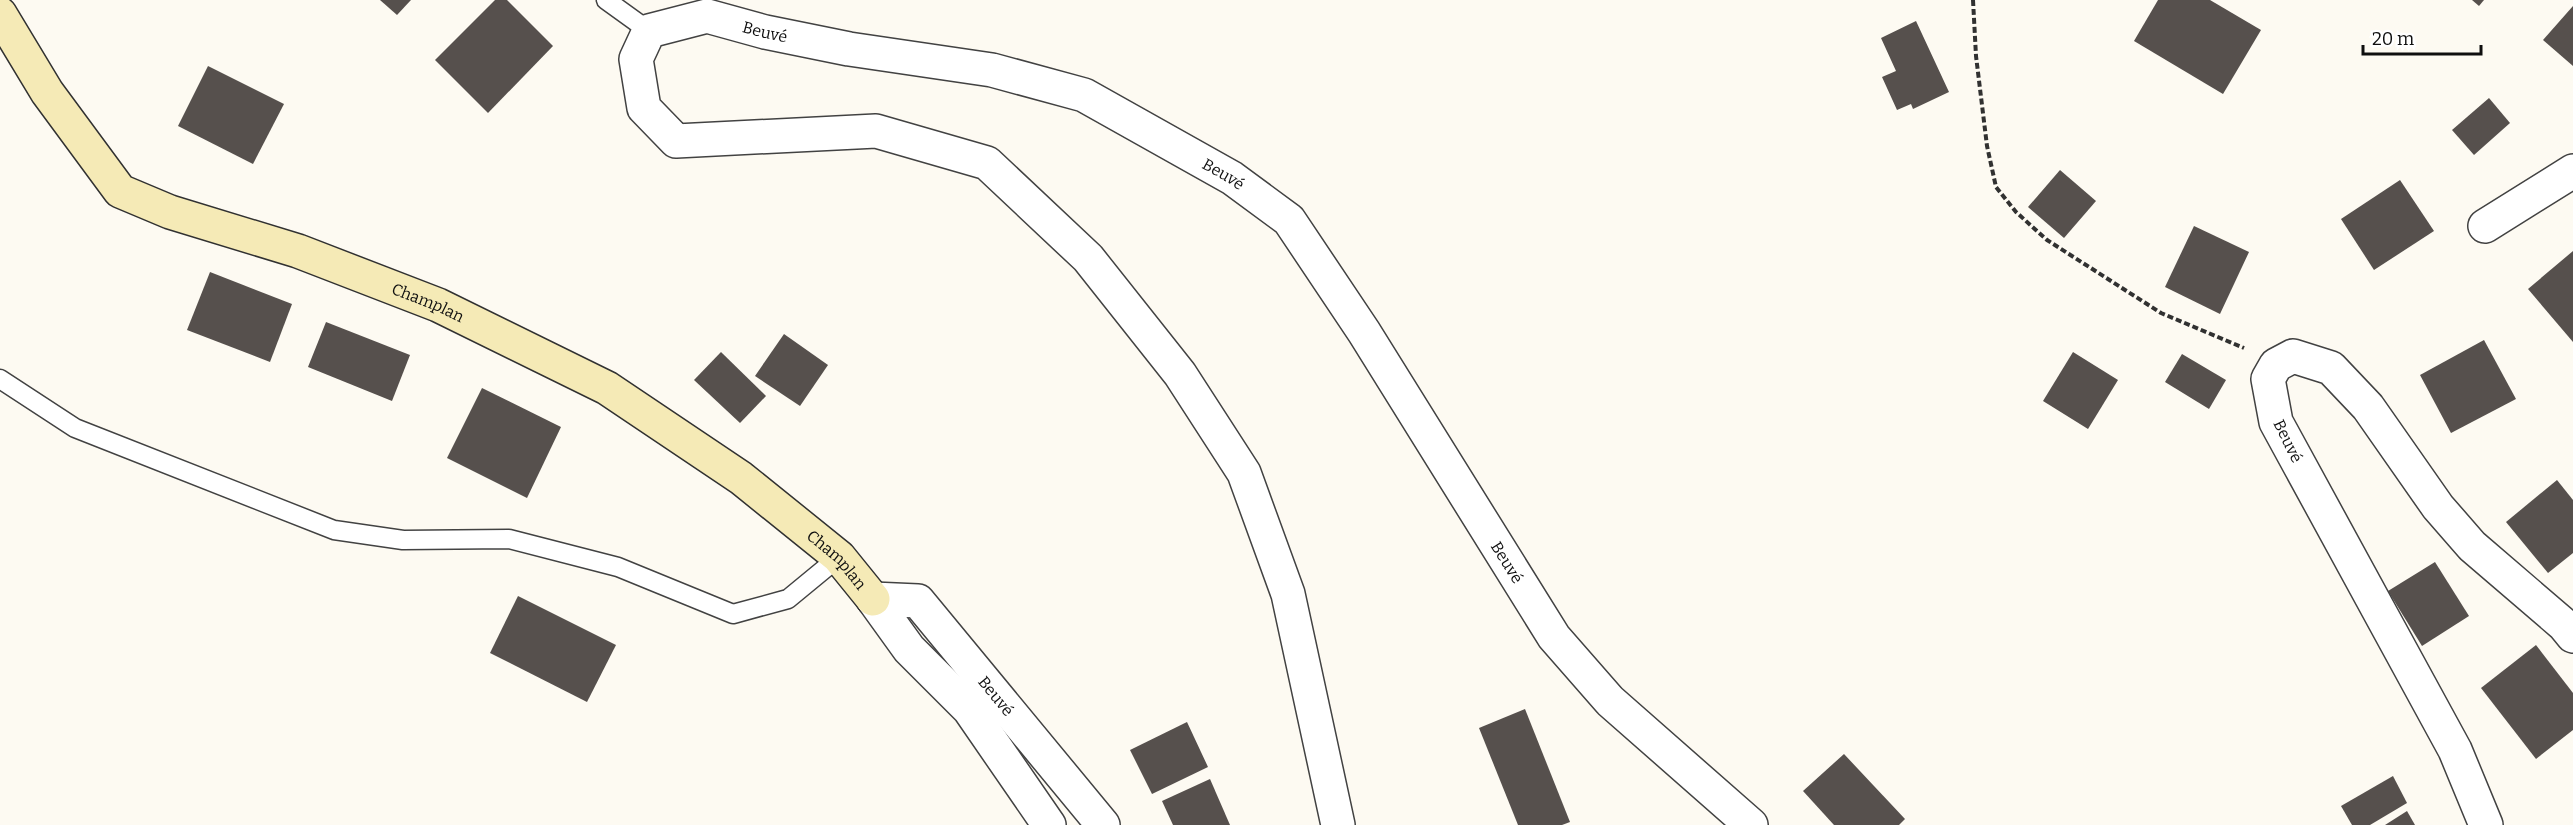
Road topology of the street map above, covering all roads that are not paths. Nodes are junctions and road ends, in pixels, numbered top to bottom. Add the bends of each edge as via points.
1 (606, 0) edge
2 (0, 14) edge
3 (649, 31) junction
4 (2573, 171) edge
5 (2486, 226) dead end
6 (0, 379) edge
7 (839, 557) junction
8 (873, 599) junction
9 (2573, 636) edge
10 (1049, 825) edge
11 (1103, 825) edge
12 (1338, 825) edge
13 (1751, 825) edge
14 (2486, 825) edge

1 - 3 lane
2 - 7 street, Champlan via 47,92 120,191 170,212 298,251 438,305 607,388 741,478
3 - 12 street via 636,59 644,108 676,141 876,131 987,163 1088,258 1180,374 1244,473 1288,594
3 - 13 street, Beuvé via 707,16 849,50 992,70 1083,95 1232,178 1289,220 1364,332 1554,637 1610,701
4 - 5 street
6 - 7 lane via 75,428 334,530 403,540 509,539 618,567 733,614 788,599
7 - 8 street, Champlan
8 - 10 street via 909,649 969,709
8 - 11 street, Beuvé via 918,601
9 - 14 street, Beuvé via 2472,546 2438,507 2368,407 2331,368 2293,356 2276,365 2268,379 2277,422 2455,750

